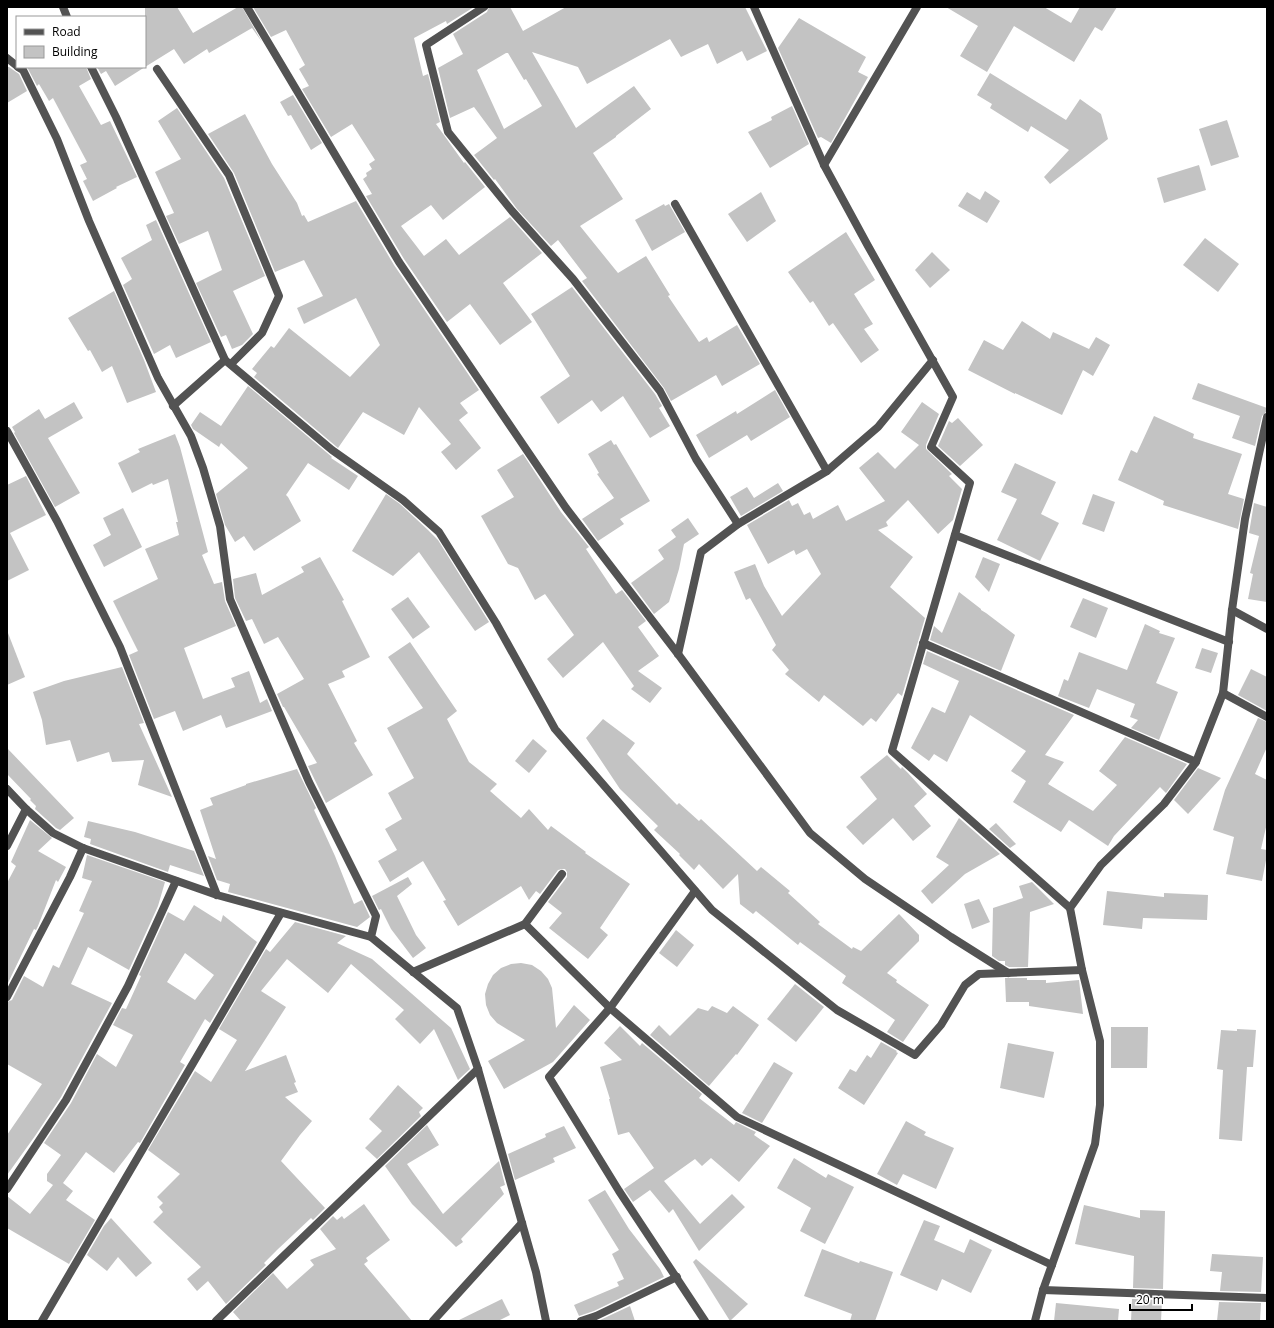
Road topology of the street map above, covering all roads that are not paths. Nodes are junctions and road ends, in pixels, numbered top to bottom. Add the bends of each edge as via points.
1 (62, 7) edge
2 (247, 7) edge
3 (484, 7) edge
4 (754, 7) edge
5 (917, 7) edge
6 (66, 16) edge
7 (7, 58) edge
8 (16, 65) edge
9 (20, 68) edge
10 (92, 68) edge
11 (157, 69) dead end
12 (824, 165) junction
13 (676, 204) dead end
14 (933, 360) junction
15 (228, 362) junction
16 (173, 406) junction
17 (1267, 417) edge
18 (7, 431) edge
19 (1264, 444) edge
20 (827, 471) junction
21 (738, 524) junction
22 (955, 535) junction
23 (1232, 610) junction
24 (1267, 629) edge
25 (1229, 642) junction
26 (923, 643) junction
27 (678, 654) junction
28 (1223, 693) junction
29 (1267, 717) edge
30 (1196, 762) junction
31 (7, 789) edge
32 (26, 809) junction
33 (7, 846) edge
34 (83, 848) junction
35 (562, 874) dead end
36 (176, 881) junction
37 (695, 890) junction
38 (216, 895) junction
39 (1070, 908) junction
40 (281, 913) junction
41 (525, 924) junction
42 (371, 937) junction
43 (1082, 970) junction
44 (413, 972) junction
45 (1008, 973) junction
46 (7, 997) edge
47 (610, 1008) junction
48 (478, 1069) junction
49 (7, 1188) edge
50 (522, 1223) junction
51 (1052, 1265) junction
52 (677, 1277) junction
53 (1043, 1290) junction
54 (1267, 1298) edge
55 (42, 1321) edge
56 (216, 1321) edge
57 (432, 1321) edge
58 (546, 1321) edge
59 (581, 1321) edge
60 (706, 1321) edge
61 (1035, 1321) edge

1 - 6 street
2 - 27 street via 399,262 566,508
3 - 21 street via 426,45 448,132 512,211 573,279 660,391 696,458
4 - 12 street
5 - 12 street
7 - 8 street
9 - 16 street via 57,139 92,228 158,378
10 - 15 street
11 - 15 street via 229,175 279,296 262,333
12 - 14 street
13 - 20 street
14 - 20 street via 878,427
14 - 22 street via 953,397 931,447 970,483
15 - 16 street
15 - 37 street via 332,450 403,500 439,532 496,622 555,729
16 - 42 street via 191,436 203,468 220,526 230,598 309,782 376,916
17 - 19 street
18 - 38 street via 57,521 120,646
19 - 23 street via 1245,519
20 - 21 street
21 - 27 street via 701,552
22 - 25 street
22 - 26 street
23 - 24 street
23 - 25 street
25 - 28 street
26 - 30 street
26 - 39 street via 892,751
27 - 45 street via 810,833 865,879
28 - 29 street
28 - 30 street
30 - 39 street via 1164,804 1101,865
31 - 32 street
32 - 33 street
32 - 34 street via 53,833
34 - 36 street
34 - 46 street
35 - 41 street
36 - 38 street
36 - 49 street via 128,986 66,1100
37 - 45 street via 712,910 837,1010 915,1055 941,1025 965,985 978,974
37 - 47 street
38 - 40 street
39 - 43 street
40 - 42 street
40 - 55 street
41 - 44 street
41 - 47 street
42 - 44 street
43 - 45 street
43 - 51 street via 1100,1042 1100,1105 1095,1144
44 - 48 street via 457,1008
47 - 51 street via 737,1117
47 - 52 street via 549,1076
48 - 50 street
48 - 56 street
50 - 57 street
50 - 58 street
51 - 53 street
52 - 59 street
52 - 60 street
53 - 54 street
53 - 61 street

